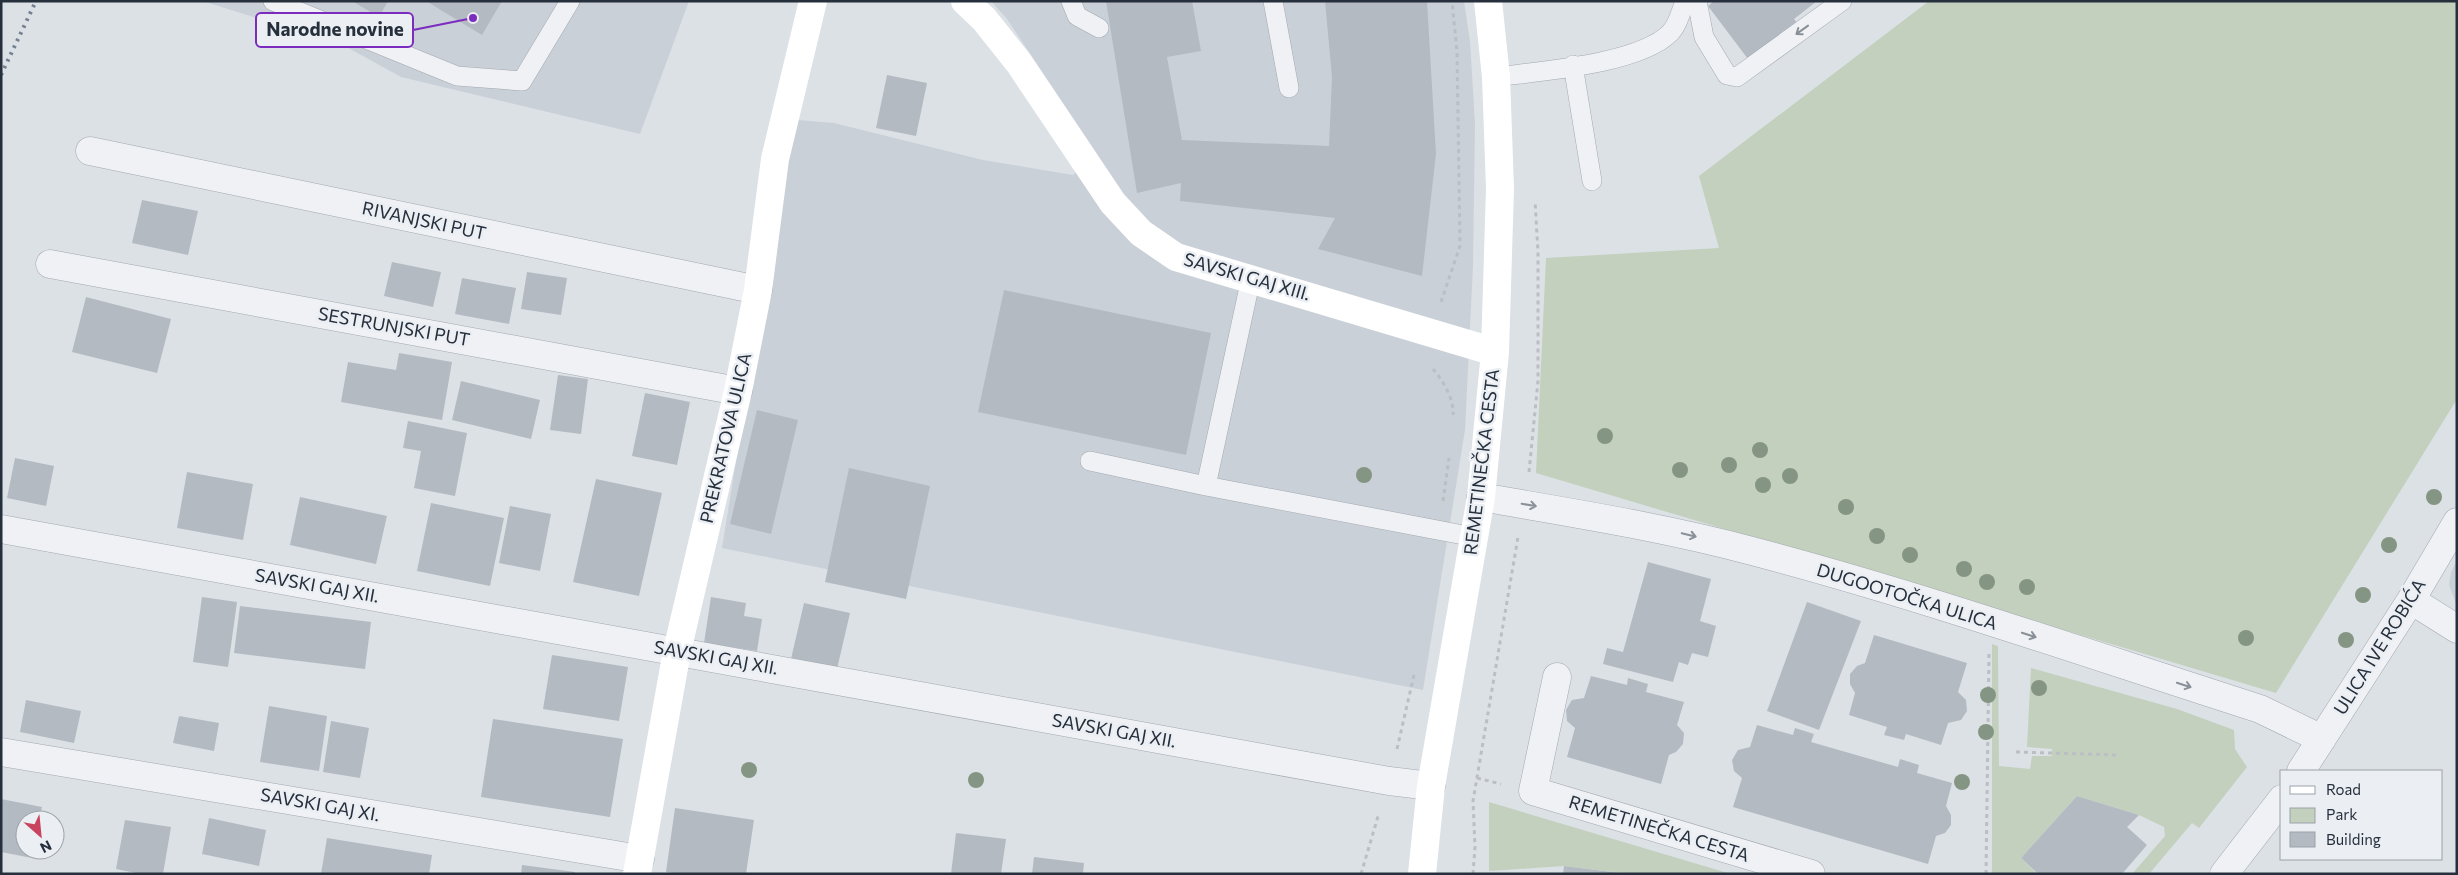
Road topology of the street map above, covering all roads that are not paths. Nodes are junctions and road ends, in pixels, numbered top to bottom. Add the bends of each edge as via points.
1 (274, 1) edge
2 (570, 1) edge
3 (813, 1) edge
4 (965, 1) edge
5 (1071, 1) edge
6 (1273, 1) edge
7 (1488, 1) edge
8 (1685, 1) edge
9 (1697, 1) edge
10 (1842, 1) edge
11 (1099, 28) dead end
12 (1573, 65) junction
13 (1496, 77) junction
14 (1289, 88) dead end
15 (90, 151) dead end
16 (1592, 181) dead end
17 (50, 264) dead end
18 (1251, 278) junction
19 (758, 290) junction
20 (1495, 352) junction
21 (738, 391) junction
22 (1090, 461) dead end
23 (1206, 486) junction
24 (1481, 497) junction
25 (2457, 522) edge
26 (1, 529) edge
27 (1474, 537) junction
28 (2411, 600) junction
29 (2457, 629) edge
30 (677, 650) junction
31 (1557, 677) dead end
32 (2322, 739) junction
33 (1, 752) edge
34 (2301, 770) edge
35 (1431, 786) junction
36 (2280, 801) edge
37 (638, 866) edge
38 (1422, 874) edge
39 (1811, 874) edge
40 (2224, 874) edge

1 - 2 lane via 457,76 522,81
3 - 19 street, PREKRATOVA ULICA via 775,159
4 - 18 street, SAVSKI GAJ XIII. via 984,19 1019,63 1113,203 1141,233 1176,257
5 - 11 lane via 1077,16
6 - 14 lane
7 - 13 street, REMETINEČKA CESTA
8 - 12 lane via 1672,31 1661,41 1620,57
10 -> 9 lane via 1737,77 1727,75 1704,37
12 - 13 lane
12 - 16 lane
13 - 20 street, REMETINEČKA CESTA via 1500,228
15 - 19 street, RIVANJSKI PUT
17 - 21 street, SESTRUNJSKI PUT
18 - 20 street, SAVSKI GAJ XIII.
18 - 23 lane
19 - 21 street, PREKRATOVA ULICA
20 - 24 street, REMETINEČKA CESTA
21 - 30 street, PREKRATOVA ULICA
22 - 23 lane
23 - 27 lane
24 - 27 street, REMETINEČKA CESTA
24 -> 32 street, DUGOOTOČKA ULICA via 1649,526 1751,550 1867,583 2260,709
25 - 28 street, ULICA IVE ROBIĆA
26 - 30 street, SAVSKI GAJ XII.
27 - 35 street, REMETINEČKA CESTA
28 - 29 street
28 - 32 street, ULICA IVE ROBIĆA
30 - 35 street, SAVSKI GAJ XII. via 1389,781
30 - 37 street, PREKRATOVA ULICA
31 - 39 street, REMETINEČKA CESTA via 1533,791
32 - 34 street, ULICA IVE ROBIĆA
33 - 37 street, SAVSKI GAJ XI.
35 - 38 street, REMETINEČKA CESTA
36 - 40 street

